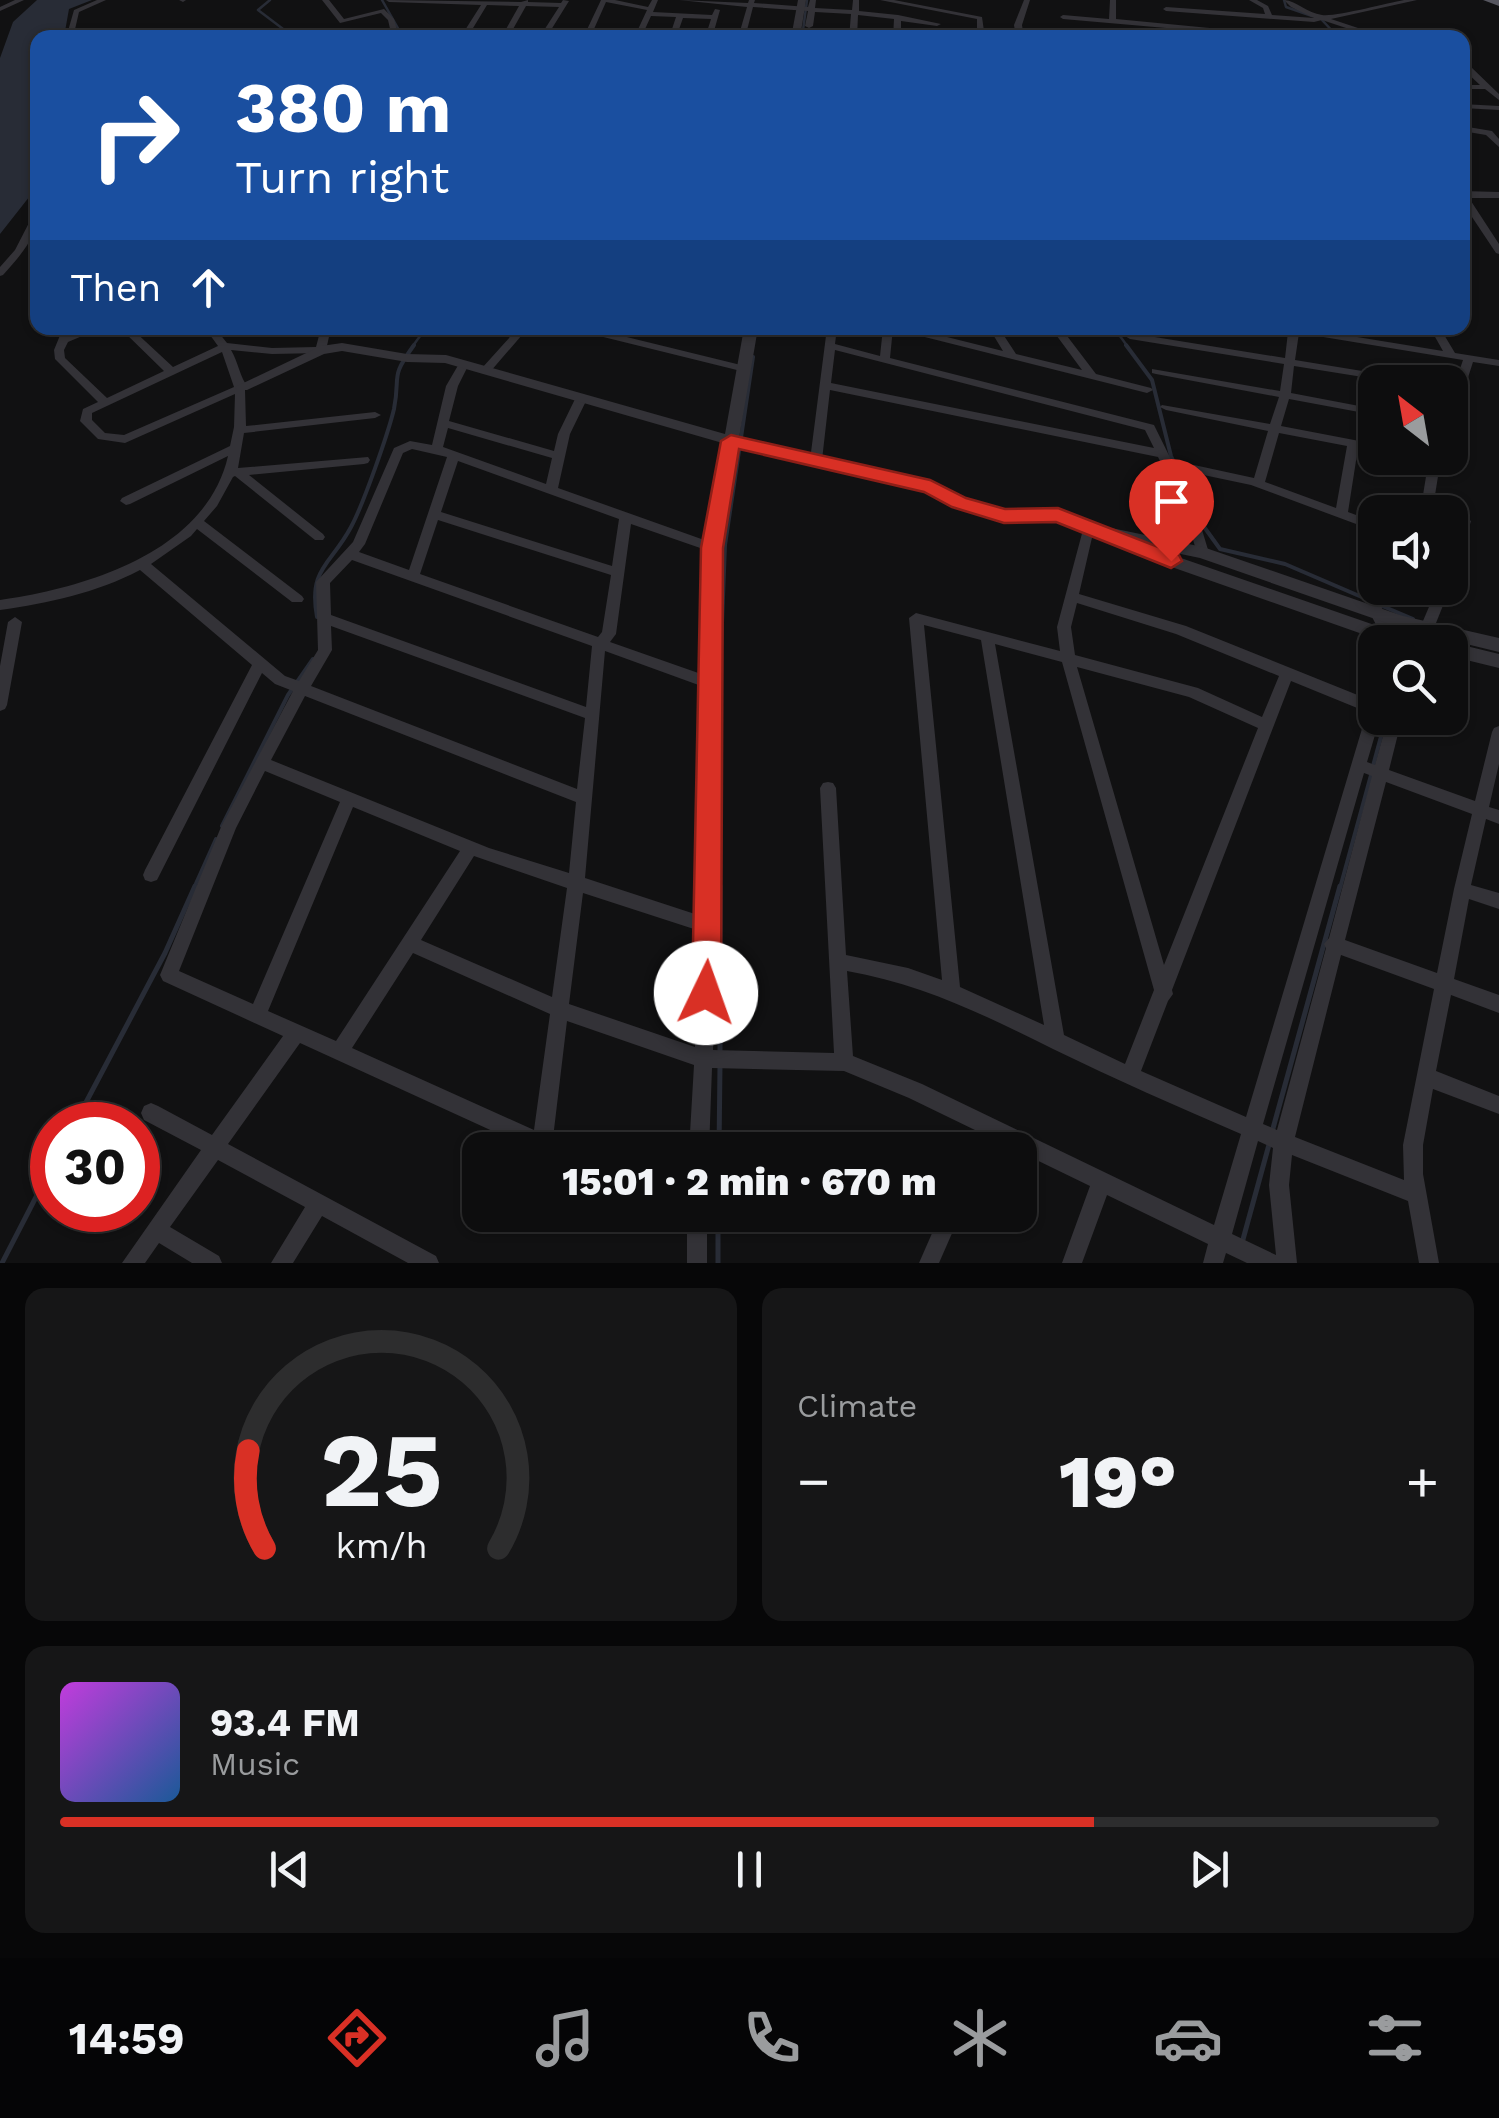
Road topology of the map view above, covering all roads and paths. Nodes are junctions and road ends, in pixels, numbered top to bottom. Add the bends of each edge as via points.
1 (20, 0) edge
2 (102, 0) edge
3 (325, 0) edge
4 (365, 0) edge
5 (390, 0) edge
6 (605, 0) edge
7 (656, 0) edge
8 (683, 0) edge
9 (856, 0) edge
10 (882, 0) edge
11 (946, 0) edge
12 (980, 0) edge
13 (1027, 0) edge
14 (1068, 0) edge
15 (1114, 0) edge
16 (1250, 0) edge
17 (1272, 0) edge
18 (1287, 0) edge
19 (1414, 0) edge
20 (1490, 0) edge
21 (486, 2) edge
22 (524, 2) edge
23 (564, 3) edge
24 (716, 3) edge
25 (751, 3) edge
26 (1499, 3) edge
27 (806, 5) edge
28 (0, 9) edge
29 (378, 10) junction
30 (938, 10) junction
31 (1166, 10) dead end
32 (649, 12) junction
33 (855, 12) junction
34 (680, 16) junction
35 (971, 16) junction
36 (1250, 16) junction
37 (714, 17) junction
38 (1269, 17) junction
39 (898, 18) junction
40 (1064, 18) junction
41 (1332, 18) junction
42 (1112, 21) junction
43 (937, 24) junction
44 (1144, 24) junction
45 (808, 26) dead end
46 (71, 30) edge
47 (394, 30) edge
48 (469, 30) edge
49 (508, 30) edge
50 (547, 30) edge
51 (590, 30) edge
52 (641, 30) edge
53 (675, 30) edge
54 (710, 30) edge
55 (744, 30) edge
56 (800, 30) edge
57 (854, 30) edge
58 (897, 30) edge
59 (937, 30) edge
60 (981, 30) edge
61 (1019, 30) edge
62 (1066, 30) edge
63 (1143, 30) edge
64 (1225, 30) edge
65 (1252, 30) edge
66 (1359, 30) edge
67 (1470, 70) edge
68 (1470, 87) edge
69 (1488, 88) junction
70 (1499, 98) edge
71 (1470, 106) edge
72 (1499, 108) edge
73 (1494, 132) edge
74 (1499, 144) edge
75 (1499, 195) edge
76 (1470, 196) edge
77 (1470, 207) edge
78 (1484, 228) junction
79 (1499, 229) edge
80 (30, 230) edge
81 (1499, 251) edge
82 (0, 273) edge
83 (65, 335) edge
84 (77, 335) edge
85 (132, 335) edge
86 (216, 335) edge
87 (324, 335) edge
88 (517, 335) edge
89 (608, 335) edge
90 (750, 335) edge
91 (831, 335) edge
92 (888, 335) edge
93 (930, 335) edge
94 (998, 335) edge
95 (1061, 335) edge
96 (1293, 335) edge
97 (1344, 335) edge
98 (1439, 335) edge
99 (1130, 336) dead end
100 (63, 340) junction
101 (226, 346) junction
102 (830, 346) junction
103 (321, 350) junction
104 (1450, 354) junction
105 (1012, 356) junction
106 (1469, 357) junction
107 (886, 358) junction
108 (1290, 362) junction
109 (1499, 363) edge
110 (464, 364) junction
111 (1465, 365) edge
112 (745, 368) junction
113 (486, 370) junction
114 (171, 371) junction
115 (1156, 371) dead end
116 (1358, 373) edge
117 (1092, 376) junction
118 (827, 386) junction
119 (242, 387) junction
120 (1147, 390) dead end
121 (1286, 395) junction
122 (582, 397) junction
123 (105, 402) junction
124 (1166, 406) dead end
125 (1358, 409) edge
126 (375, 415) dead end
127 (443, 424) junction
128 (1275, 429) junction
129 (240, 430) junction
130 (731, 441) junction
131 (1353, 444) junction
132 (1358, 445) edge
133 (236, 446) junction
134 (437, 448) junction
135 (1164, 454) junction
136 (454, 455) junction
137 (558, 456) junction
138 (364, 460) dead end
139 (816, 460) junction
140 (1194, 469) dead end
141 (234, 473) junction
142 (1258, 484) junction
143 (551, 490) junction
144 (126, 502) dead end
145 (434, 514) junction
146 (1341, 514) junction
147 (626, 517) junction
148 (1358, 520) edge
149 (197, 522) junction
150 (1088, 529) junction
151 (319, 536) dead end
152 (712, 548) junction
153 (1203, 553) junction
154 (350, 554) junction
155 (142, 564) junction
156 (618, 572) junction
157 (413, 577) junction
158 (1072, 597) junction
159 (297, 600) dead end
160 (0, 605) edge
161 (1372, 605) edge
162 (1375, 613) junction
163 (324, 618) junction
164 (15, 622) dead end
165 (1384, 625) edge
166 (1417, 625) edge
167 (1358, 628) edge
168 (986, 636) junction
169 (1468, 638) edge
170 (598, 645) junction
171 (1499, 646) edge
172 (1468, 653) edge
173 (1068, 658) junction
174 (1499, 661) edge
175 (260, 664) junction
176 (1286, 675) junction
177 (710, 683) junction
178 (302, 689) junction
179 (1358, 702) edge
180 (0, 705) edge
181 (592, 715) junction
182 (1266, 725) junction
183 (1372, 735) edge
184 (1387, 735) edge
185 (1498, 736) edge
186 (260, 763) junction
187 (1369, 769) junction
188 (828, 788) dead end
189 (584, 798) junction
190 (349, 799) junction
191 (1480, 811) junction
192 (1499, 818) edge
193 (471, 848) junction
194 (151, 875) dead end
195 (576, 883) junction
196 (1462, 889) junction
197 (1499, 902) edge
198 (709, 926) junction
199 (410, 943) junction
200 (1333, 944) junction
201 (840, 962) junction
202 (1446, 985) junction
203 (952, 993) junction
204 (1164, 994) junction
205 (1499, 1004) edge
206 (560, 1009) junction
207 (258, 1014) junction
208 (296, 1033) junction
209 (1056, 1041) junction
210 (339, 1053) junction
211 (703, 1059) junction
212 (844, 1062) junction
213 (1130, 1075) junction
214 (1427, 1077) junction
215 (1499, 1105) edge
216 (160, 1118) edge
217 (988, 1128) junction
218 (514, 1132) edge
219 (550, 1132) edge
220 (700, 1132) edge
221 (986, 1132) edge
222 (1269, 1139) junction
223 (215, 1146) junction
224 (1102, 1180) junction
225 (1416, 1194) junction
226 (319, 1203) junction
227 (160, 1224) edge
228 (155, 1232) edge
229 (159, 1232) edge
230 (697, 1232) edge
231 (942, 1232) edge
232 (1226, 1241) junction
233 (1257, 1260) edge
234 (132, 1263) edge
235 (212, 1263) edge
236 (282, 1263) edge
237 (429, 1263) edge
238 (697, 1263) edge
239 (928, 1263) edge
240 (1072, 1263) edge
241 (1213, 1263) edge
242 (1286, 1263) edge
243 (1429, 1263) edge

1 - 28 street
2 - 46 street via 76,11
3 - 29 street via 342,22
4 - 29 street
5 - 21 street
6 - 32 street
6 - 51 street
7 - 32 street
8 - 24 street
9 - 33 street
10 - 30 street
11 - 30 street
12 - 35 street
13 - 61 street
14 - 40 street
15 - 42 street
16 - 17 street
16 - 38 street via 1266,7
18 - 41 street via 1308,14
19 - 41 street
20 - 26 highway
21 - 22 street
21 - 48 street
22 - 23 street
22 - 49 street
23 - 50 street
24 - 25 street
24 - 37 street
25 - 27 street
25 - 55 street
27 - 33 street
27 - 45 street
27 - 56 street
29 - 47 street
30 - 35 street
30 - 43 street
31 - 36 street
32 - 34 street
32 - 52 street
33 - 39 street
33 - 57 street
34 - 37 street
34 - 53 street
35 - 60 street via 980,18
36 - 38 street
36 - 65 street
37 - 54 street
38 - 41 street
39 - 43 street
39 - 58 street
40 - 42 street
40 - 62 street
41 - 66 street
42 - 44 street
43 - 59 street
44 - 63 street
44 - 64 street
67 - 69 street
68 - 69 street
69 - 70 street
71 - 72 street
73 - 74 street
75 - 76 street
77 - 78 street
78 - 79 street
78 - 81 street
80 - 82 street
83 - 100 street
84 - 100 street
85 - 114 street
86 - 101 street
87 - 103 street
88 - 113 street
89 - 112 street
90 - 112 street
91 - 102 street
92 - 107 street
93 - 105 street
94 - 105 street
95 - 117 street
96 - 108 street
97 - 104 street
98 - 104 street
99 - 108 street
100 - 123 street via 60,358
101 - 103 street
101 - 114 street
101 - 119 street
102 - 107 street
102 - 118 street
103 - 110 street via 354,347
103 - 119 street
104 - 106 street
105 - 117 street
106 - 109 street
106 - 111 street
107 - 135 street via 1150,428
108 - 116 street
108 - 121 street
110 - 113 street
110 - 127 street
112 - 130 street
113 - 122 street
114 - 123 street
115 - 121 street
117 - 120 street
118 - 135 street
118 - 139 street
119 - 123 street via 125,438 102,436 86,421 87,410
119 - 129 street
121 - 125 street
121 - 128 street
122 - 130 street
122 - 137 street
124 - 128 street
126 - 129 street
127 - 134 street
127 - 137 street
128 - 131 street
128 - 142 street
129 - 133 street
130 - 139 street
130 - 152 street
131 - 132 street
131 - 146 street
133 - 141 street
133 - 144 street
134 - 136 street
134 - 154 street via 410,444 398,451
135 - 153 street
136 - 143 street
136 - 145 street
137 - 143 street
138 - 141 street
139 - 150 street via 930,487 1004,516 1058,515
140 - 142 street
141 - 149 street
141 - 151 street
142 - 146 street
143 - 147 street
145 - 156 street
145 - 157 street
146 - 148 street
147 - 152 street
147 - 156 street
149 - 155 street
149 - 159 street
150 - 153 street
150 - 158 street
150 - 167 street
152 - 177 street
153 - 162 street
154 - 157 street
154 - 163 street via 323,582
155 - 160 street via 85,591
155 - 175 street
156 - 170 street via 608,634
157 - 170 street
158 - 173 street via 1064,626
158 - 176 street via 1181,630
161 - 162 street
162 - 165 street
162 - 166 street
163 - 178 street via 325,650
163 - 181 street
164 - 180 street
168 - 173 street
168 - 203 street via 916,618
168 - 209 street
169 - 171 street
170 - 177 street
170 - 181 street
172 - 174 street
173 - 182 street via 1193,692
173 - 204 street
175 - 178 street
175 - 194 street
176 - 179 street
176 - 182 street
177 - 198 street
178 - 186 street
178 - 189 street
181 - 189 street
182 - 204 street
183 - 187 street
184 - 187 street
185 - 191 street
186 - 190 street
186 - 207 street via 169,975
187 - 191 street
187 - 200 street
187 - 222 street
188 - 201 street
189 - 195 street
190 - 193 street
190 - 207 street
191 - 192 street
191 - 196 street
193 - 195 street
193 - 199 street
195 - 198 street
195 - 206 street
196 - 197 street
196 - 202 street
198 - 211 street
199 - 206 street
199 - 210 street
200 - 202 street
200 - 222 street
201 - 203 street via 878,966
201 - 212 street
202 - 205 street
202 - 214 street
203 - 209 street
204 - 213 street
206 - 211 street
206 - 219 street
207 - 208 street
208 - 210 street
208 - 223 street
209 - 213 street
210 - 218 street
211 - 212 street
211 - 220 street
212 - 217 street
213 - 222 street
214 - 215 street
214 - 225 street via 1413,1145
216 - 223 street
217 - 221 street
217 - 224 street
222 - 225 street
222 - 232 street
222 - 242 street
223 - 226 street
223 - 227 street
224 - 232 street
224 - 240 street
225 - 243 street
226 - 236 street
226 - 237 street
228 - 234 street
229 - 235 street
230 - 238 street
231 - 239 street
232 - 233 street
232 - 241 street

